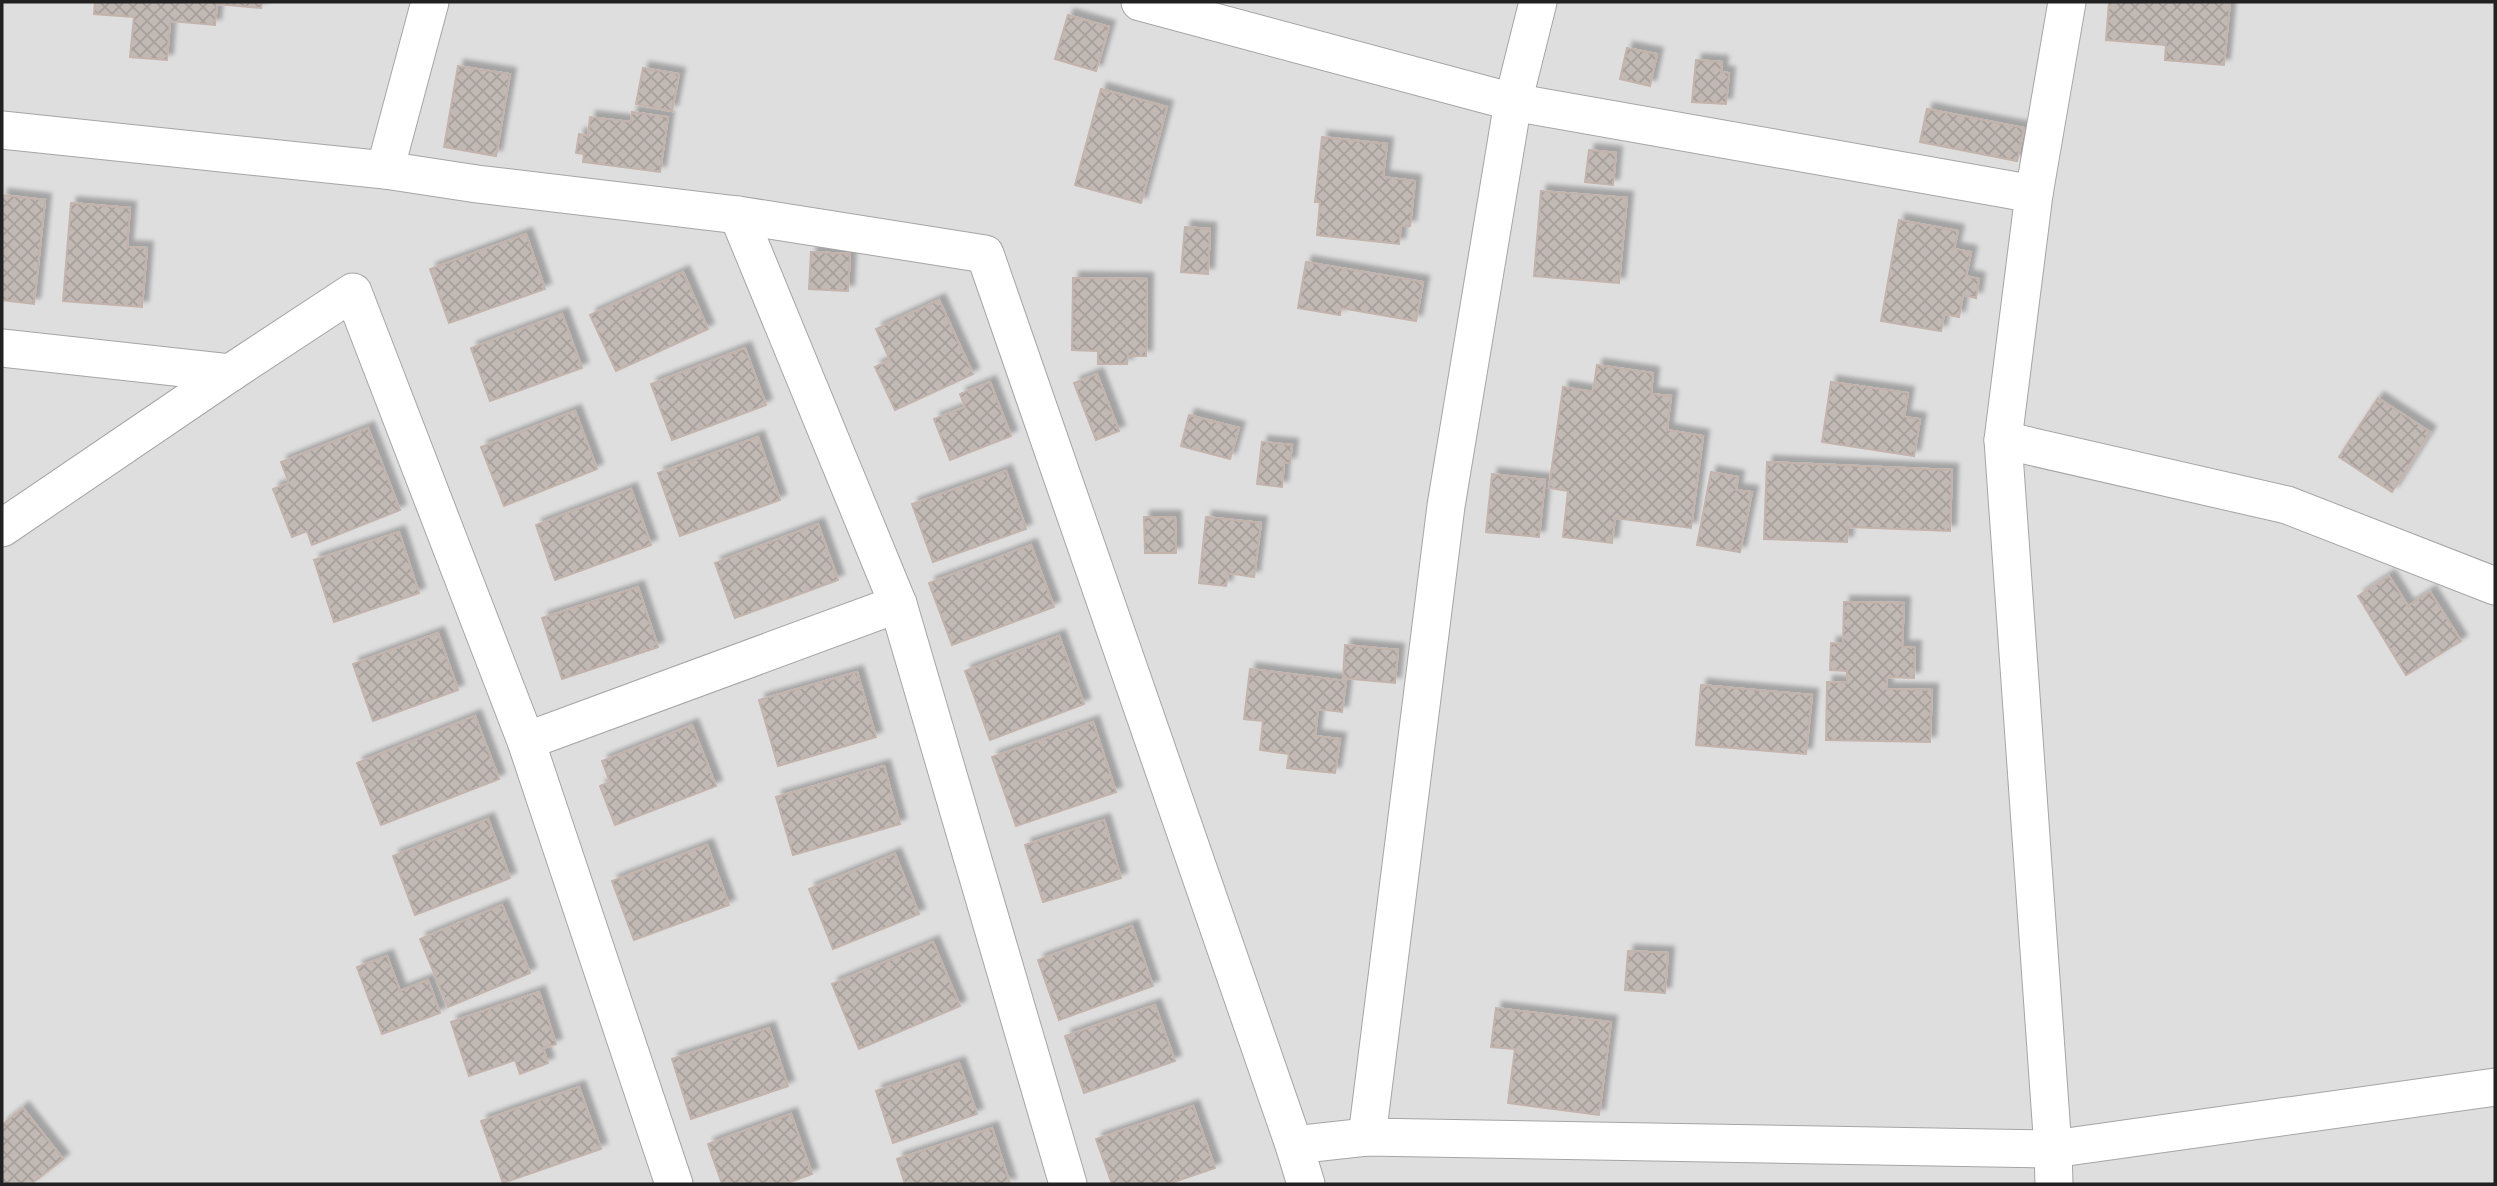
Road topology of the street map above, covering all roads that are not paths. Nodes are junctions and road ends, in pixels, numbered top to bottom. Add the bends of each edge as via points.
1 (430, 2) edge
2 (1140, 2) edge
3 (1538, 2) edge
4 (2067, 2) edge
5 (1513, 102) junction
6 (2, 130) edge
7 (385, 170) junction
8 (2034, 194) junction
9 (738, 215) junction
10 (2, 348) edge
11 (230, 373) junction
12 (2003, 440) junction
13 (2, 528) edge
14 (2495, 586) edge
15 (898, 604) junction
16 (526, 741) junction
17 (2495, 1087) edge
18 (1367, 1137) junction
19 (1294, 1145) junction
20 (2053, 1167) edge
21 (674, 1184) edge
22 (1068, 1184) edge
23 (1306, 1184) edge

1 - 7 street
2 - 5 street
3 - 5 street
4 - 8 street
5 - 8 street
5 - 18 street via 1446,506
6 - 7 street
7 - 9 street
8 - 12 street
9 - 15 street
9 - 19 street via 985,254
10 - 11 street
11 - 13 street
11 - 16 street via 353,292
12 - 14 street via 2287,505
12 - 20 street
15 - 16 street
15 - 22 street
16 - 21 street
17 - 20 street
18 - 19 street
18 - 20 street
19 - 23 street

